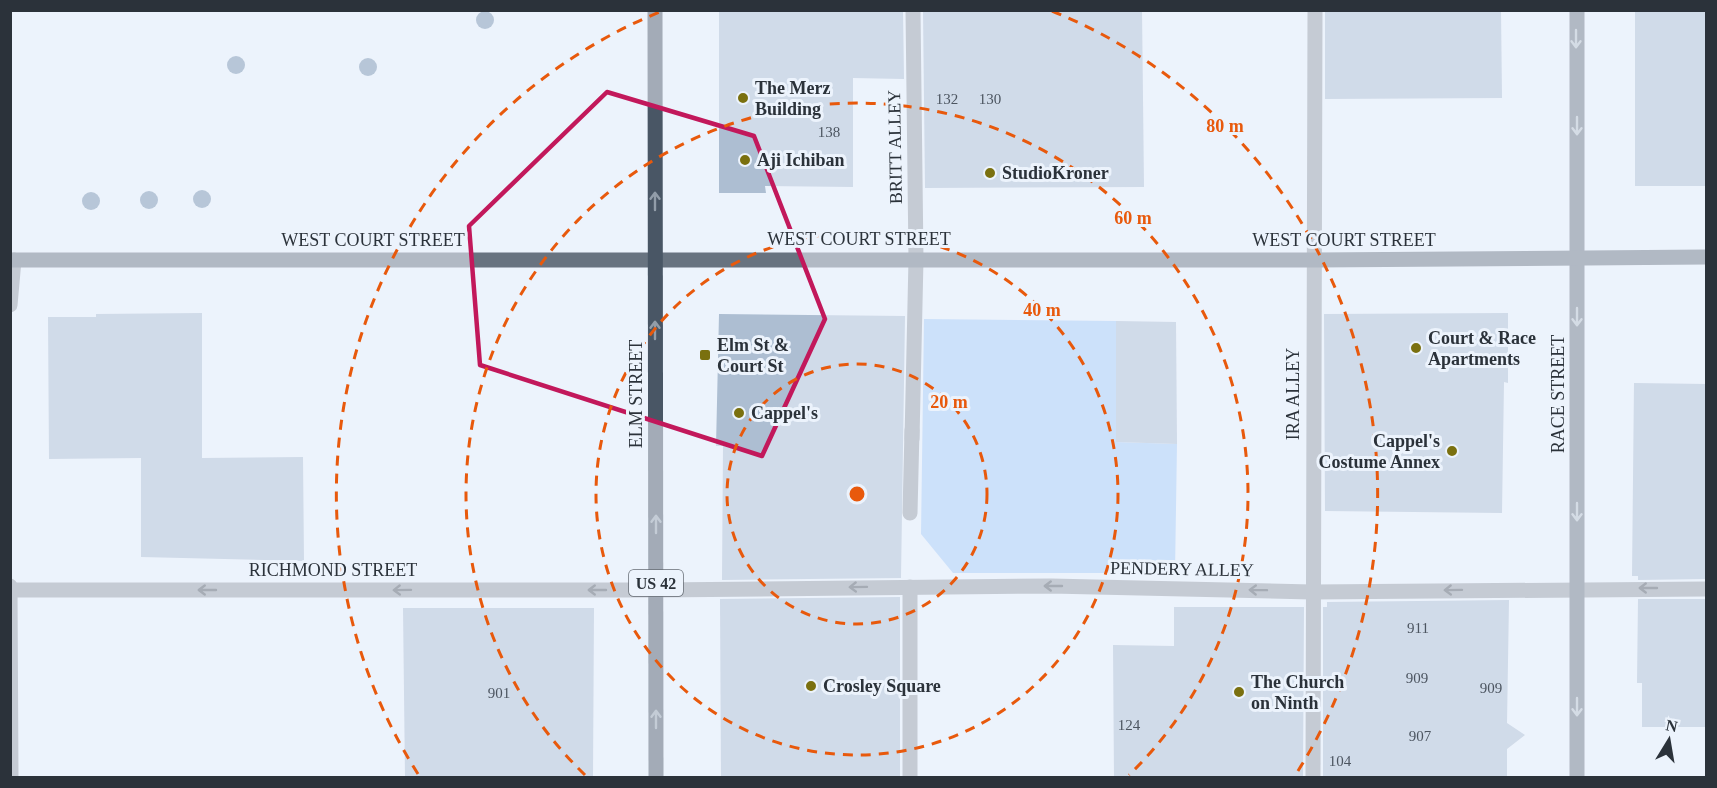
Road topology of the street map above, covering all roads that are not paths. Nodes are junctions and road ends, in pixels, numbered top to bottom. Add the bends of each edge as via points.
1 (655, 10) edge
2 (913, 10) edge
3 (1315, 10) edge
4 (1577, 10) edge
5 (1707, 257) edge
6 (1576, 258) junction
7 (916, 259) junction
8 (12, 260) edge
9 (656, 260) junction
10 (1316, 260) junction
11 (10, 305) edge
12 (910, 513) dead end
13 (910, 587) junction
14 (1576, 588) junction
15 (11, 589) edge
16 (1707, 589) edge
17 (656, 590) junction
18 (1312, 591) junction
19 (11, 777) edge
20 (656, 777) edge
21 (910, 777) edge
22 (1313, 777) edge
23 (1577, 777) edge

9 -> 1 main road, ELM STREET / US 42
2 - 7 lane, BRITT ALLEY
3 - 10 lane, IRA ALLEY
4 -> 6 street, RACE STREET
5 - 6 street, WEST COURT STREET
6 - 10 street, WEST COURT STREET
6 -> 14 street, RACE STREET
7 - 9 street, WEST COURT STREET
7 - 10 street, WEST COURT STREET
7 - 12 lane, BRITT ALLEY
8 - 9 street, WEST COURT STREET
8 - 11 lane
17 -> 9 main road, ELM STREET / US 42
10 - 18 lane, IRA ALLEY via 1312,324
13 -> 17 lane, PENDERY ALLEY
18 -> 13 lane, PENDERY ALLEY
13 - 21 lane
16 -> 14 lane, PENDERY ALLEY
14 -> 18 lane, PENDERY ALLEY
14 -> 23 street, RACE STREET
17 -> 15 lane, RICHMOND STREET
15 - 19 lane
20 -> 17 main road, ELM STREET / US 42
18 - 22 lane, IRA ALLEY

